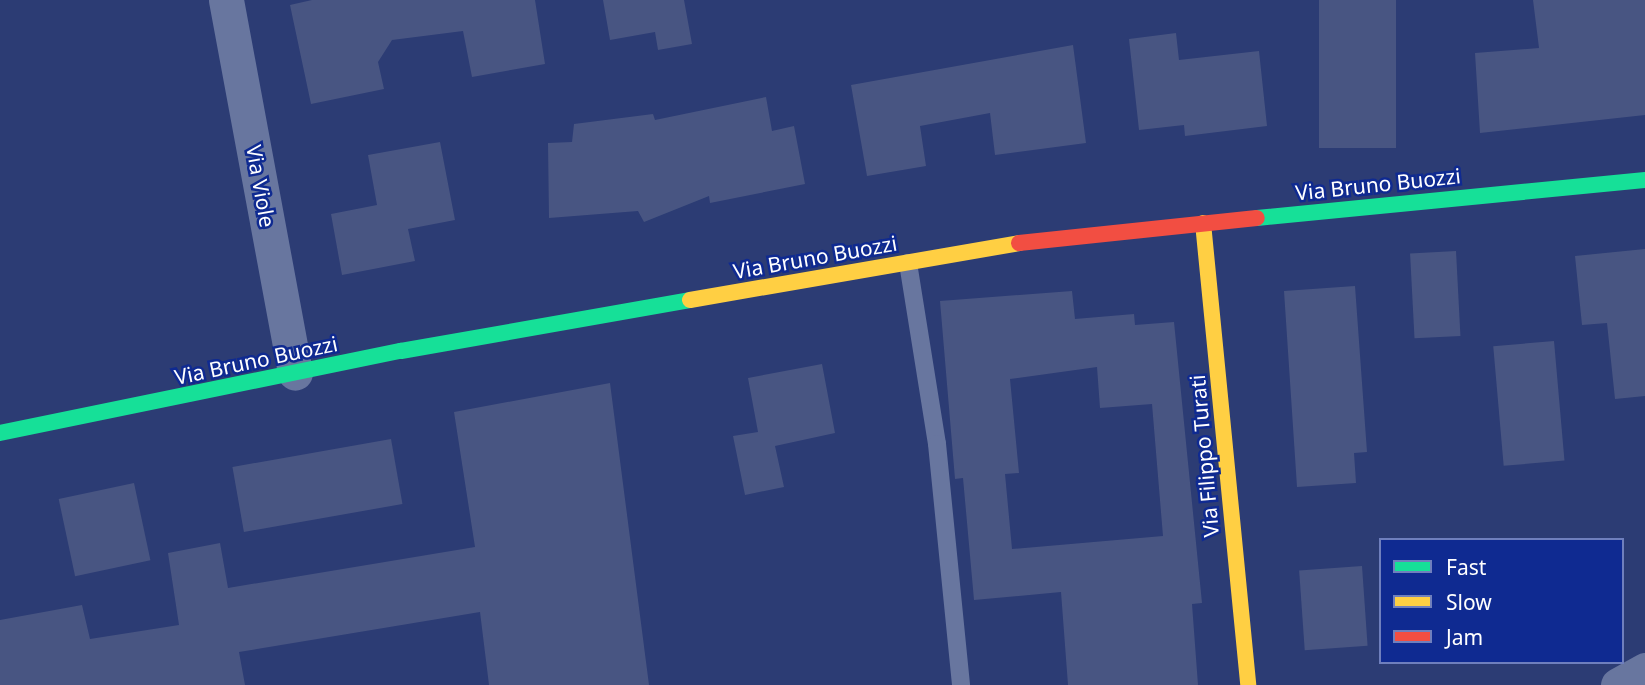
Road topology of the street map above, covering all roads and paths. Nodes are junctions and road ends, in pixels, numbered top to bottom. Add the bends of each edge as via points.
1 (226, 0) edge
2 (1645, 180) edge
3 (1203, 223) junction
4 (908, 262) junction
5 (295, 373) junction
6 (0, 433) edge
7 (1645, 670) edge
8 (961, 685) edge
9 (1248, 685) edge
10 (1618, 685) edge

1 - 5 street, Via Viole
2 - 3 street, Via Bruno Buozzi
3 - 4 street, Via Bruno Buozzi via 1029,241
3 - 9 street, Via Filippo Turati
4 - 5 street, Via Bruno Buozzi
4 - 8 lane via 937,444
5 - 6 street, Via Bruno Buozzi
7 - 10 street

